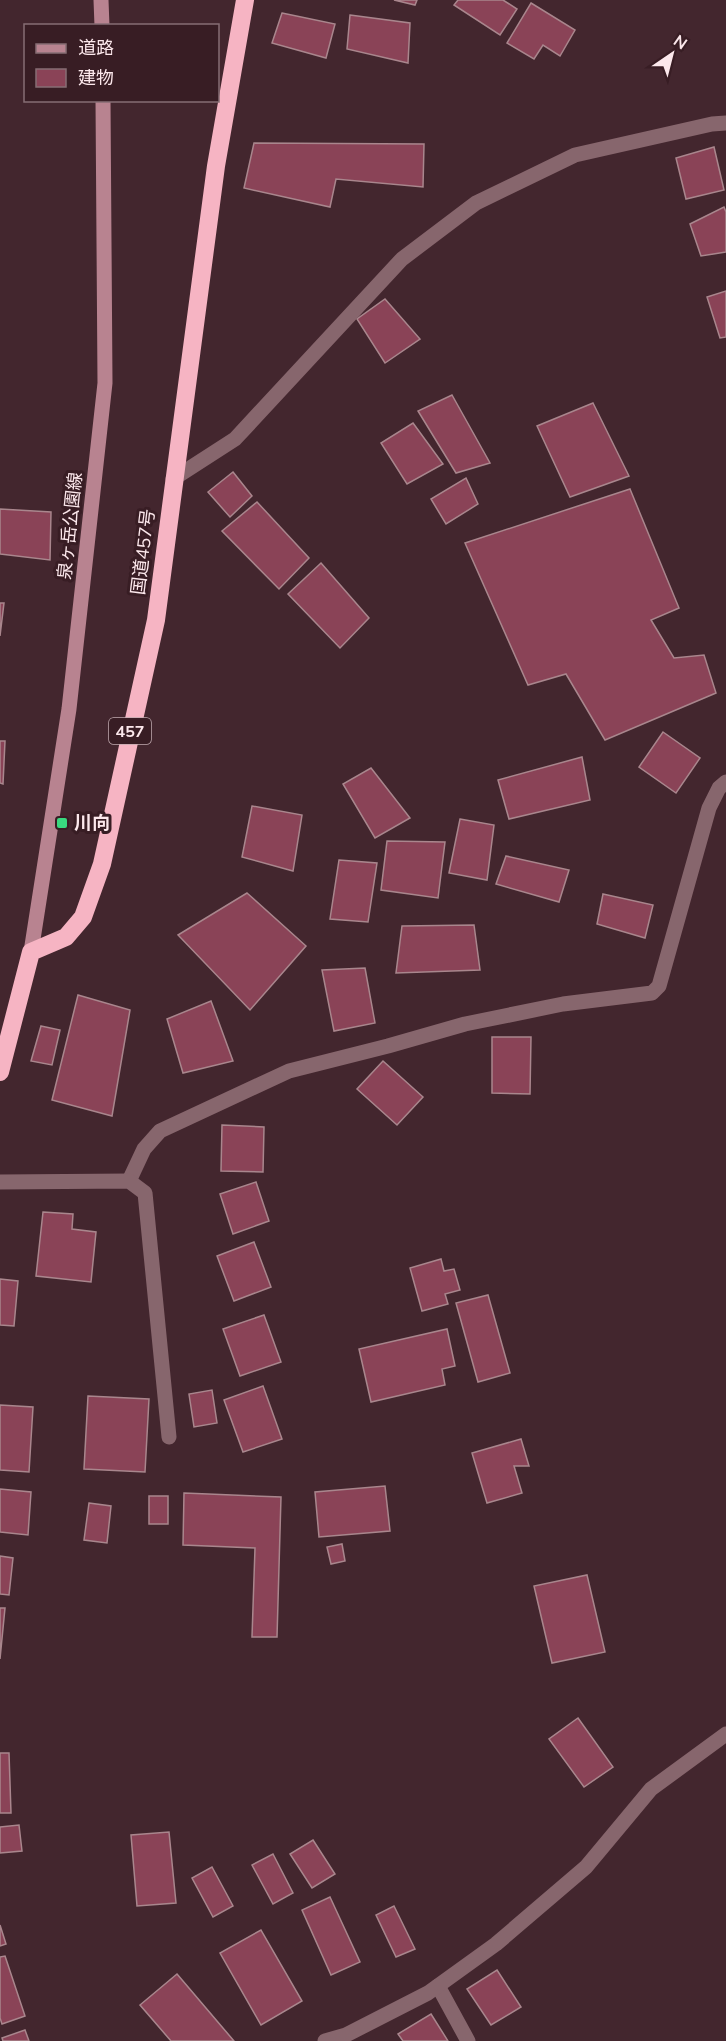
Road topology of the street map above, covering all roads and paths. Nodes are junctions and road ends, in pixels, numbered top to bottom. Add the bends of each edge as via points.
1 (101, 0) edge
2 (245, 0) edge
3 (102, 24) edge
4 (103, 102) edge
5 (726, 123) edge
6 (173, 478) junction
7 (726, 782) edge
8 (31, 952) junction
9 (0, 1072) edge
10 (129, 1181) junction
11 (0, 1182) edge
12 (169, 1437) dead end
13 (726, 1734) edge
14 (438, 1986) junction
15 (325, 2041) edge
16 (468, 2041) edge

1 - 3 main road
2 - 6 highway, 国道457号 / 457 via 216,166
4 - 8 main road, 泉ヶ岳公園線 via 105,383 69,709
5 - 6 street via 575,155 476,203 402,259 235,439
6 - 8 highway, 国道457号 / 457 via 156,621 102,864 83,917 66,937
7 - 10 street via 709,808 659,986 652,993 465,1024 289,1071 160,1131 144,1149
8 - 9 highway
10 - 11 street
10 - 12 street via 145,1193
13 - 14 street via 651,1789 586,1867 496,1944
14 - 15 street via 346,2035
14 - 16 street

